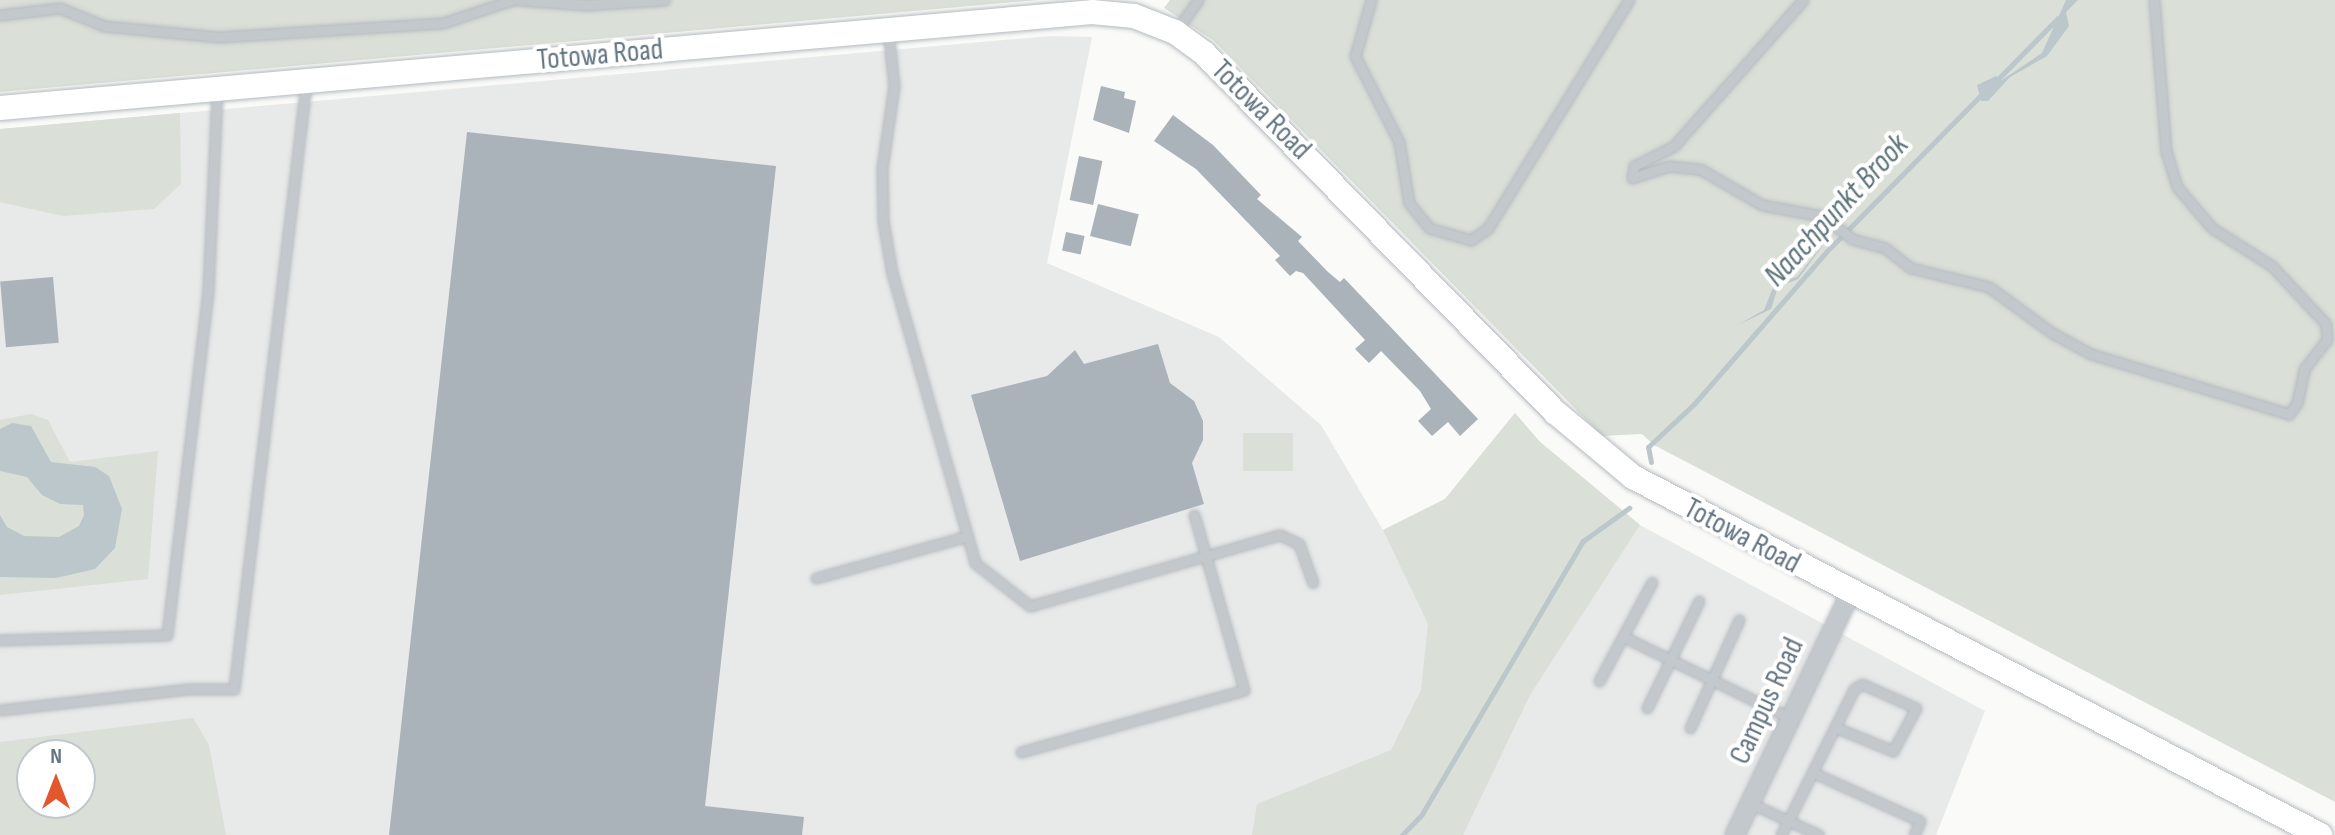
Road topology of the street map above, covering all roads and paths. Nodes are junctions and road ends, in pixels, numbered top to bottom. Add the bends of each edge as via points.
1 (512, 0) edge
2 (519, 0) edge
3 (665, 0) edge
4 (1198, 0) edge
5 (1371, 0) edge
6 (1629, 0) edge
7 (1803, 0) edge
8 (2154, 0) edge
9 (0, 15) edge
10 (888, 30) junction
11 (1175, 32) junction
12 (306, 81) junction
13 (217, 89) junction
14 (0, 108) edge
15 (1194, 515) dead end
16 (967, 536) junction
17 (1204, 556) junction
18 (816, 578) dead end
19 (1652, 582) dead end
20 (1313, 583) dead end
21 (1851, 592) junction
22 (1699, 601) dead end
23 (1739, 620) dead end
24 (1624, 637) junction
25 (0, 640) edge
26 (1671, 659) junction
27 (1713, 679) junction
28 (1599, 681) dead end
29 (1647, 708) dead end
30 (0, 710) edge
31 (1790, 718) junction
32 (1690, 728) dead end
33 (1837, 728) junction
34 (1021, 752) dead end
35 (1814, 773) junction
36 (1750, 803) junction
37 (1788, 821) junction
38 (1735, 835) edge
39 (1781, 835) edge
40 (1819, 835) edge
41 (1914, 835) edge
42 (2320, 835) edge

1 - 9 lane via 443,23 219,37 104,26 60,8
2 - 3 lane via 586,5
4 - 11 lane
5 - 6 lane via 1355,56 1399,142 1409,203 1429,228 1471,240 1488,228
7 - 8 lane via 1674,146 1634,166 1631,175 1638,180 1669,166 1689,166 1762,205 1809,212 1837,225 1850,238 1885,248 1911,268 1989,287 2091,354 2207,386 2280,414 2295,409 2300,377 2327,340 2326,324 2272,266 2212,228 2177,187 2166,152
10 - 11 main road, Totowa Road via 1092,12 1134,16
10 - 12 main road, Totowa Road
10 - 16 lane via 894,86 882,168 883,221 892,273
11 - 21 main road, Totowa Road via 1205,54 1534,391 1612,462 1743,538
12 - 13 main road, Totowa Road
12 - 30 lane via 234,689 186,689
13 - 14 main road, Totowa Road
13 - 25 lane via 207,306 167,635
15 - 17 lane
16 - 17 lane via 975,563 1030,606
16 - 18 lane
17 - 20 lane via 1280,535 1299,544
17 - 34 lane via 1244,690
19 - 24 lane
21 - 31 street, Campus Road
21 - 42 main road, Totowa Road
22 - 26 lane
23 - 27 lane
24 - 26 lane
24 - 28 lane
26 - 27 lane
26 - 29 lane
27 - 31 lane
27 - 32 lane
31 - 36 street, Campus Road
33 - 33 lane via 1854,689 1862,684 1916,708 1893,751
33 - 35 lane
35 - 37 lane
35 - 41 lane via 1920,821
36 - 37 lane
36 - 38 street, Campus Road
37 - 39 lane
37 - 40 lane

